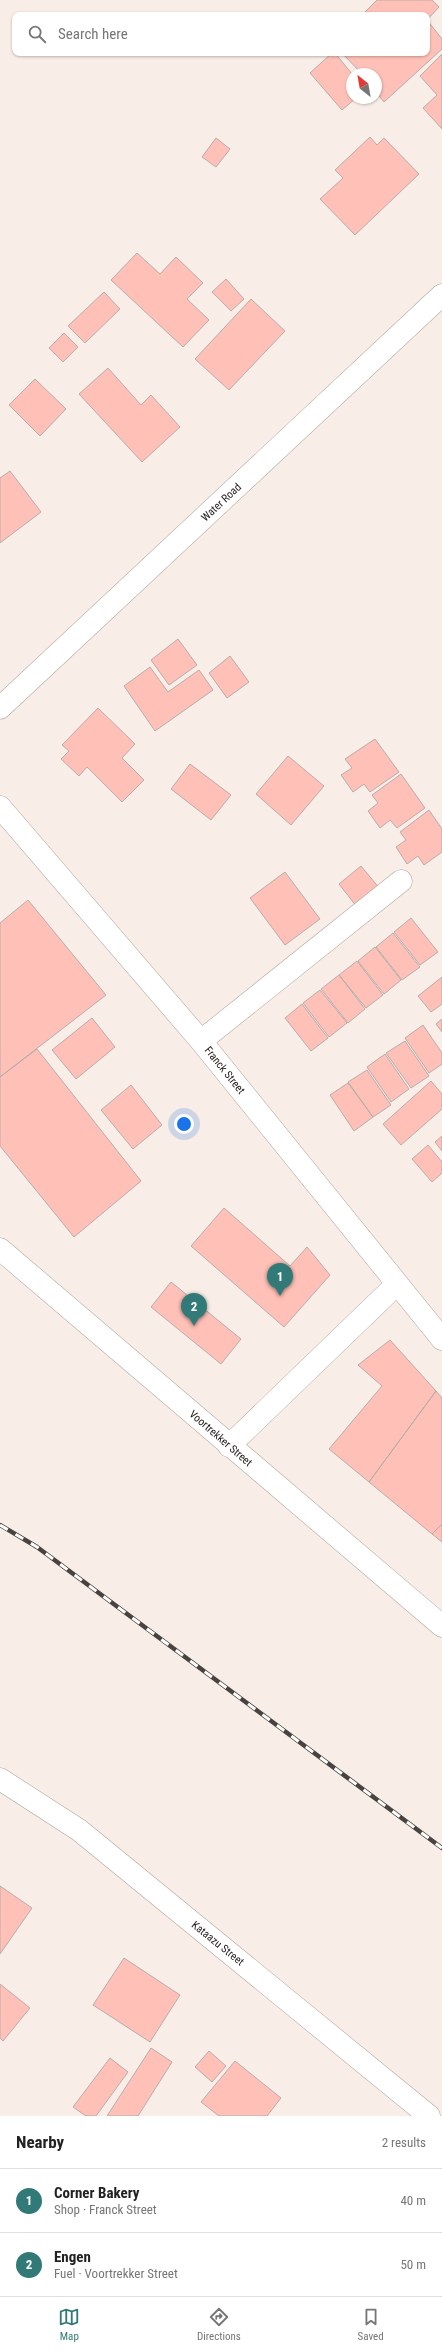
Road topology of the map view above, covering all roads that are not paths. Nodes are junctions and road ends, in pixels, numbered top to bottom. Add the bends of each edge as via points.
1 (442, 295) edge
2 (0, 708) edge
3 (0, 808) edge
4 (401, 881) dead end
5 (202, 1041) junction
6 (0, 1250) edge
7 (397, 1284) junction
8 (442, 1339) edge
9 (229, 1446) junction
10 (442, 1626) edge
11 (0, 1779) edge
12 (428, 2116) edge

1 - 2 street, Water Road
3 - 5 street, Franck Street
4 - 5 street
5 - 7 street, Franck Street
6 - 9 street, Voortrekker Street
7 - 8 street, Franck Street
7 - 9 street
9 - 10 street, Voortrekker Street
11 - 12 street, Kataazu Street via 79,1830

